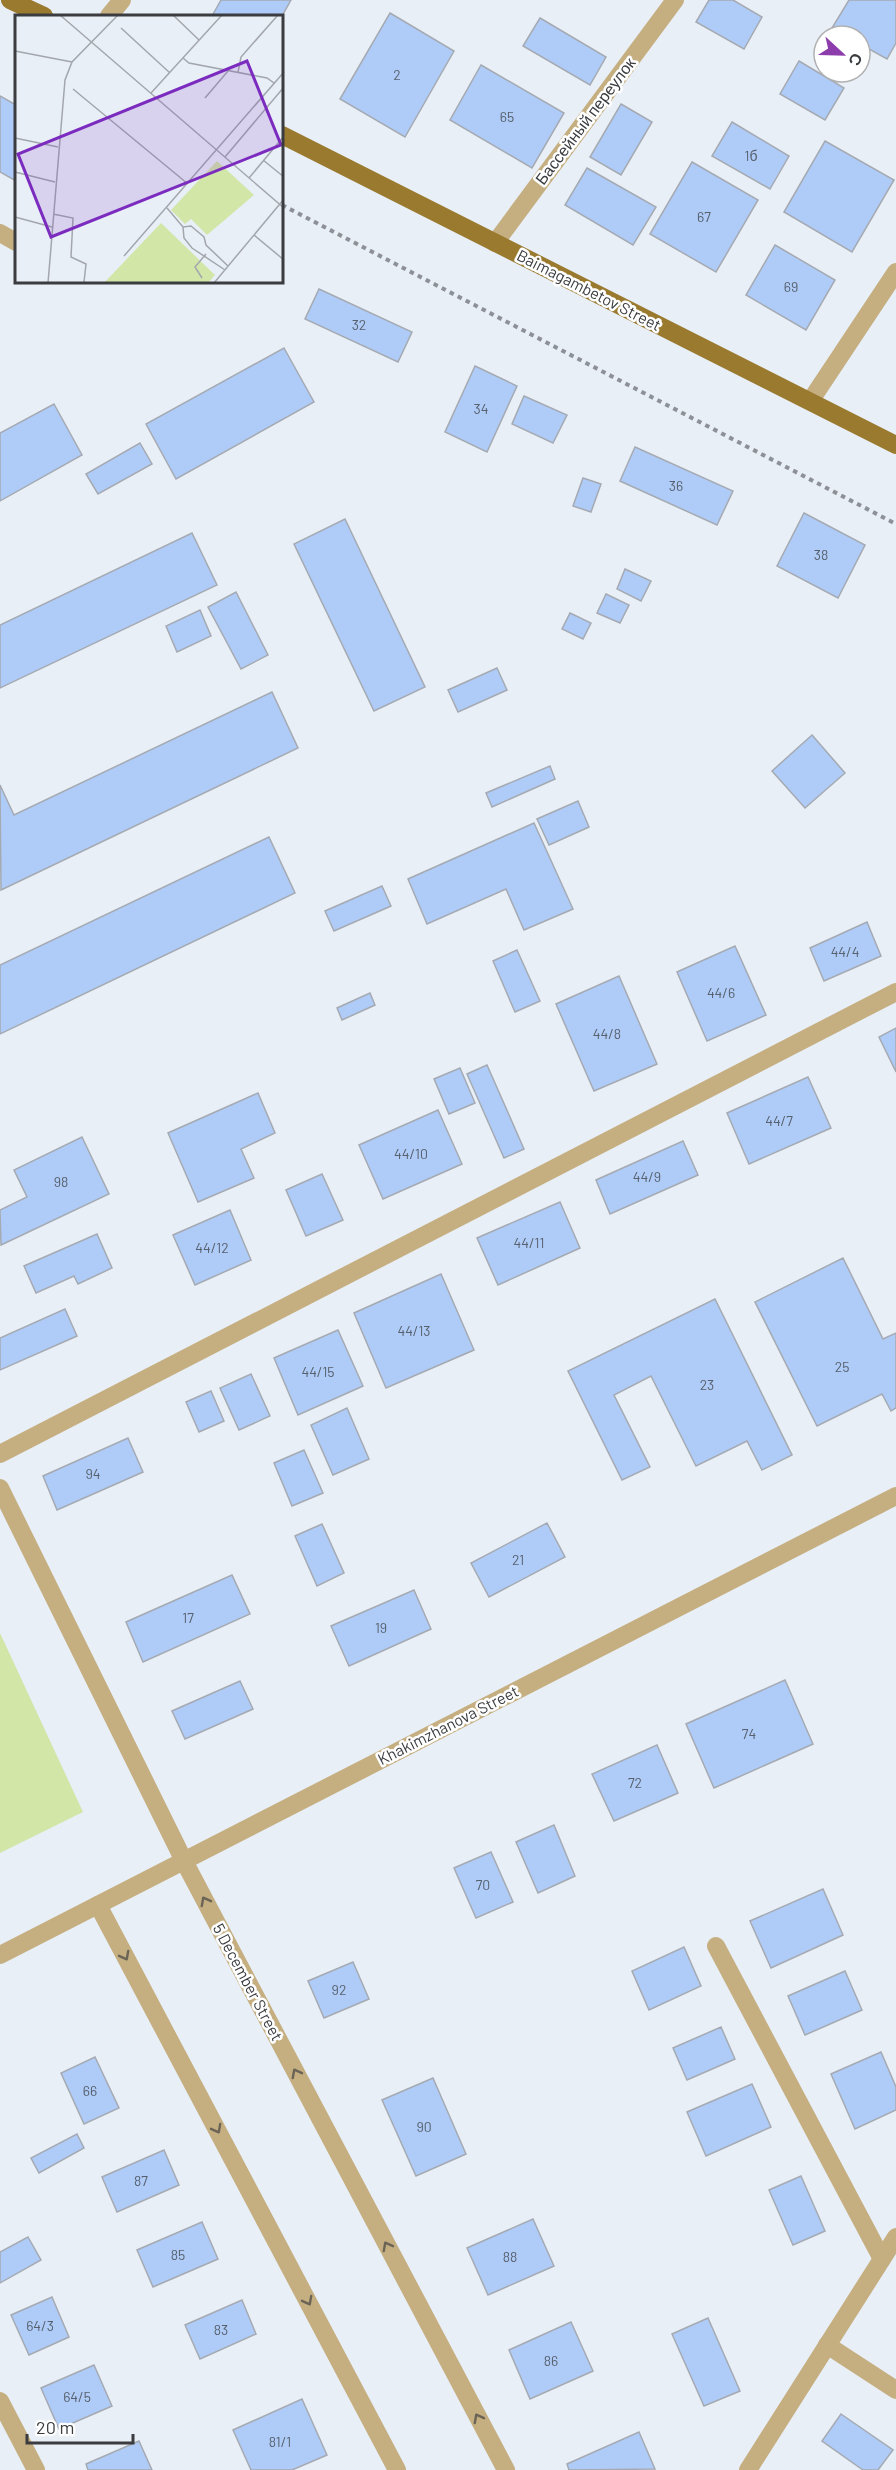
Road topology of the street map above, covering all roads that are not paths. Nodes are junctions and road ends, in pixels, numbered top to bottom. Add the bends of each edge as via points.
1 (10, 0) edge
2 (122, 0) edge
3 (675, 0) edge
4 (43, 15) edge
5 (110, 15) edge
6 (284, 136) edge
7 (0, 233) edge
8 (15, 241) edge
9 (495, 243) junction
10 (896, 272) edge
11 (811, 400) junction
12 (896, 445) edge
13 (896, 992) edge
14 (0, 1454) edge
15 (0, 1488) edge
16 (896, 1496) edge
17 (184, 1861) junction
18 (98, 1905) junction
19 (716, 1946) dead end
20 (0, 1955) edge
21 (896, 2237) edge
22 (882, 2259) junction
23 (827, 2345) junction
24 (896, 2390) edge
25 (0, 2401) edge
26 (36, 2470) edge
27 (397, 2470) edge
28 (506, 2470) edge
29 (748, 2470) edge

1 - 4 main road
2 - 5 street
3 - 9 street, Бассейный переулок
6 - 9 main road, Baimagambetov Street
7 - 8 street
9 - 11 main road, Baimagambetov Street
10 - 11 street
11 - 12 main road, Baimagambetov Street
13 - 14 street
15 - 17 street, 5 December Street
16 - 17 street, Khakimzhanova Street
17 - 18 street, Khakimzhanova Street
28 -> 17 street, 5 December Street
18 - 20 street, Khakimzhanova Street
18 -> 27 street
19 - 22 street
21 - 22 street
22 - 23 street
23 - 24 street
23 - 29 street
25 - 26 street

